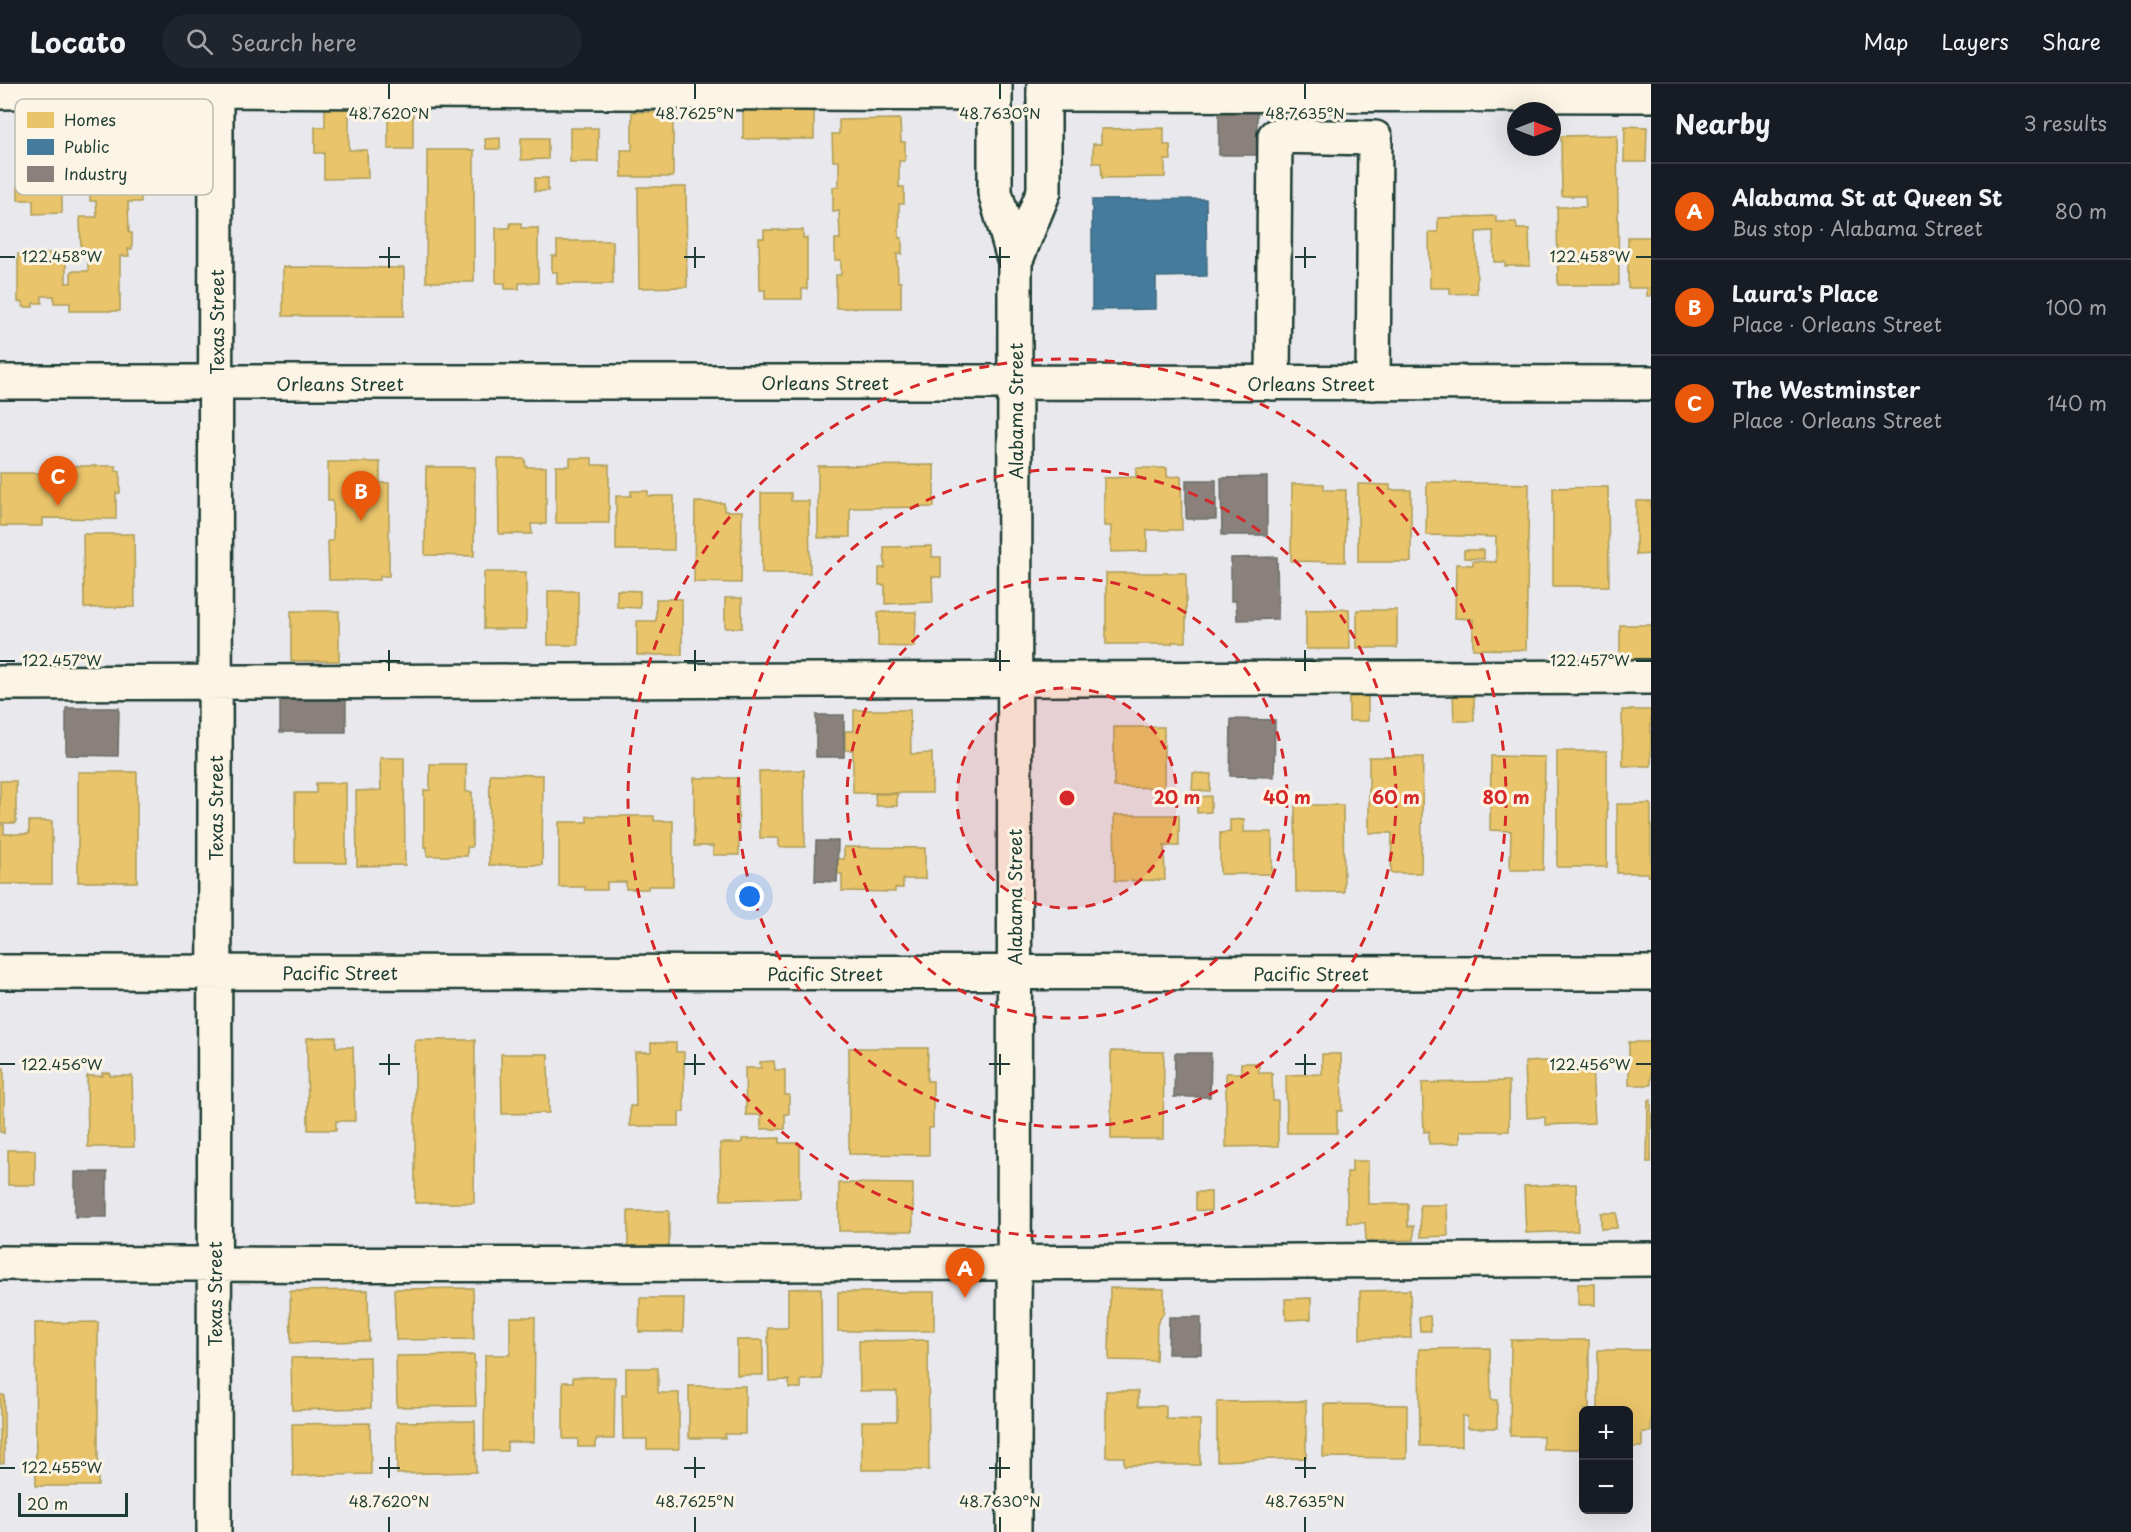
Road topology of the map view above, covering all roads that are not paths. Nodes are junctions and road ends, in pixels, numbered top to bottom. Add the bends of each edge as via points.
1 (216, 87) edge
2 (994, 89) edge
3 (1044, 89) edge
4 (0, 92) edge
5 (1320, 94) junction
6 (1651, 95) edge
7 (1320, 137) junction
8 (1015, 262) junction
9 (0, 382) edge
10 (1015, 382) junction
11 (216, 383) junction
12 (1273, 383) junction
13 (1373, 383) junction
14 (1651, 383) edge
15 (1651, 677) edge
16 (1015, 678) junction
17 (0, 683) edge
18 (215, 683) junction
19 (0, 972) edge
20 (214, 972) junction
21 (1014, 973) junction
22 (1651, 973) edge
23 (1651, 1259) edge
24 (0, 1263) edge
25 (1014, 1263) junction
26 (214, 1264) junction
27 (214, 1532) edge
28 (1014, 1532) edge

1 - 2 street
1 - 4 street
1 - 11 street, Texas Street
2 - 8 street, Alabama Street via 994,192
3 - 5 street
3 - 8 street, Alabama Street via 1044,190
5 - 6 street
5 - 7 street
7 - 12 street via 1275,136
7 - 13 street via 1376,138
8 - 10 street, Alabama Street
9 - 11 street, Orleans Street
10 - 11 street, Orleans Street
10 - 12 street, Orleans Street
10 - 16 street, Alabama Street
11 - 18 street, Texas Street
12 - 13 street, Orleans Street
13 - 14 street, Orleans Street
15 - 16 street
16 - 18 street
16 - 21 street, Alabama Street
17 - 18 street
18 - 20 street, Texas Street
19 - 20 street, Pacific Street
20 - 21 street, Pacific Street
20 - 26 street, Texas Street
21 - 22 street, Pacific Street
21 - 25 street, Alabama Street
23 - 25 street
24 - 26 street
25 - 26 street
25 - 28 street, Alabama Street
26 - 27 street, Texas Street

